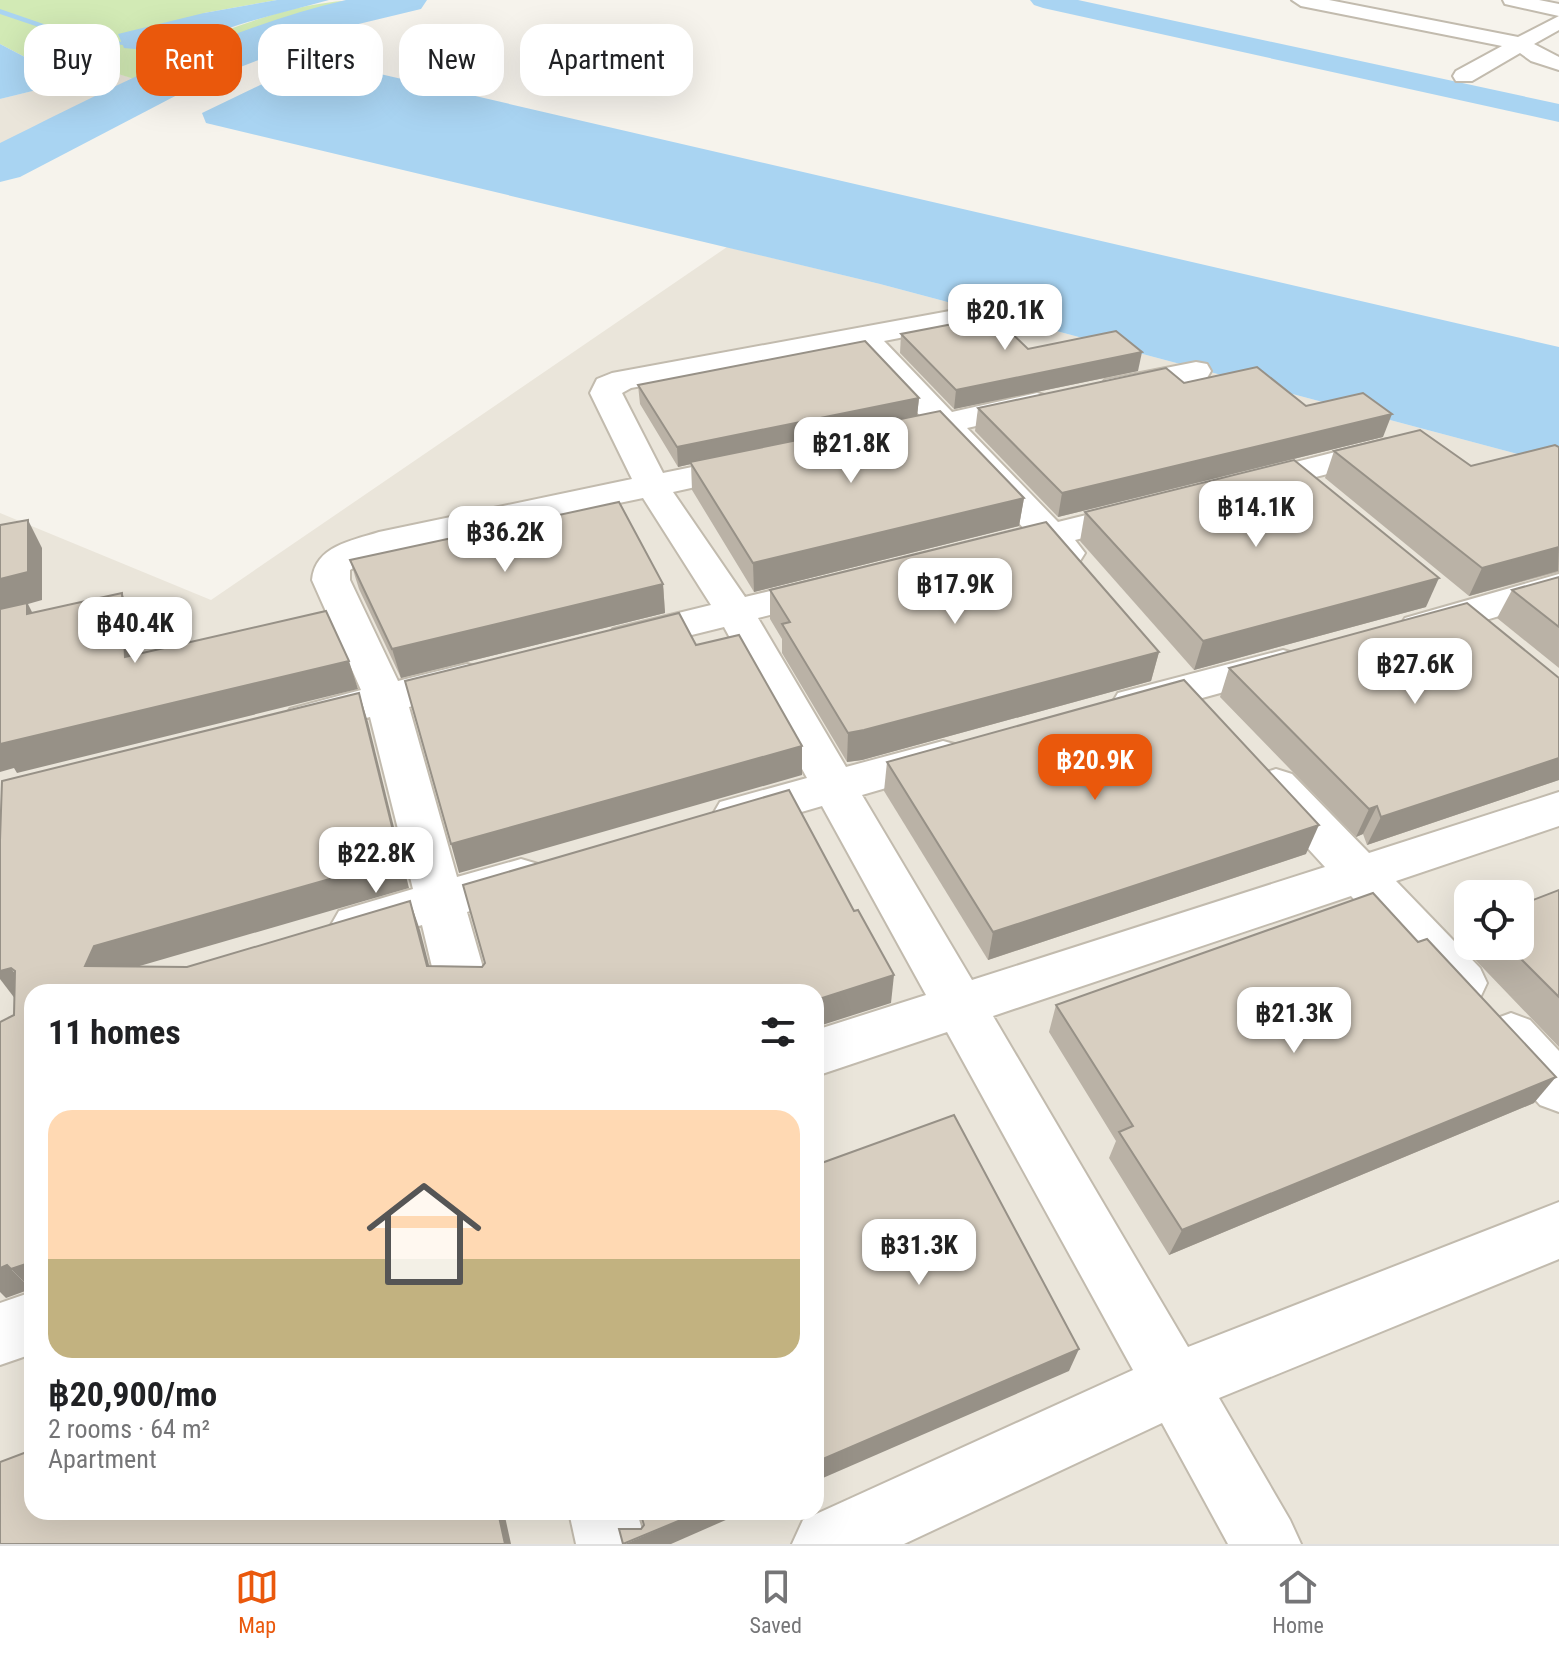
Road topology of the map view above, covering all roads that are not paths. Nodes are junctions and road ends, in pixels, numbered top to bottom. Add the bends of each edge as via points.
1 (1301, 0) edge
2 (1512, 0) edge
3 (1544, 3) edge
4 (1559, 10) edge
5 (1559, 22) edge
6 (1521, 44) junction
7 (1559, 64) edge
8 (1464, 76) dead end
9 (966, 317) dead end
10 (863, 336) junction
11 (1196, 371) dead end
12 (942, 423) junction
13 (1427, 439) edge
14 (866, 440) edge
15 (790, 457) edge
16 (1293, 473) junction
17 (653, 487) junction
18 (1218, 492) edge
19 (1329, 503) edge
20 (1172, 504) edge
21 (1051, 535) junction
22 (961, 557) edge
23 (855, 582) edge
24 (1092, 583) edge
25 (1425, 585) edge
26 (1559, 586) edge
27 (735, 612) junction
28 (1461, 615) junction
29 (1384, 636) edge
30 (1498, 645) edge
31 (598, 646) edge
32 (1323, 652) edge
33 (1154, 654) edge
34 (507, 668) edge
35 (1184, 689) junction
36 (386, 699) junction
37 (1093, 714) edge
38 (1217, 724) edge
39 (278, 726) edge
40 (986, 744) edge
41 (1250, 758) edge
42 (834, 786) junction
43 (1559, 809) edge
44 (697, 825) edge
45 (561, 865) edge
46 (1360, 873) junction
47 (440, 901) junction
48 (322, 935) edge
49 (462, 984) edge
50 (959, 1004) junction
51 (824, 1050) edge
52 (1559, 1088) edge
53 (1559, 1230) edge
54 (24, 1326) edge
55 (0, 1334) edge
56 (1175, 1384) junction
57 (605, 1520) edge
58 (611, 1544) edge
59 (827, 1544) edge
60 (1266, 1544) edge

1 - 6 street
2 - 3 street
3 - 4 street
5 - 6 street
6 - 7 street
6 - 8 street
9 - 10 street
10 - 12 street
10 - 17 street via 608,386 609,401
11 - 12 street
12 - 14 street
12 - 21 street
13 - 16 street
15 - 17 street
16 - 18 street
16 - 19 street
17 - 27 street
17 - 36 street via 392,540 353,552 332,566 331,580
20 - 21 street
21 - 22 street
21 - 24 street
23 - 27 street
25 - 28 street
26 - 28 street
27 - 31 street
27 - 42 street
28 - 29 street
28 - 30 street
32 - 35 street
33 - 35 street
34 - 36 street
35 - 37 street
35 - 38 street
36 - 39 street
36 - 47 street
40 - 42 street
41 - 46 street
42 - 44 street
42 - 50 street
43 - 46 street
45 - 47 street
46 - 50 street
46 - 52 street
47 - 48 street
47 - 49 street
50 - 51 street
50 - 56 street
53 - 56 street
54 - 55 street
56 - 59 street
56 - 60 street
57 - 58 street

